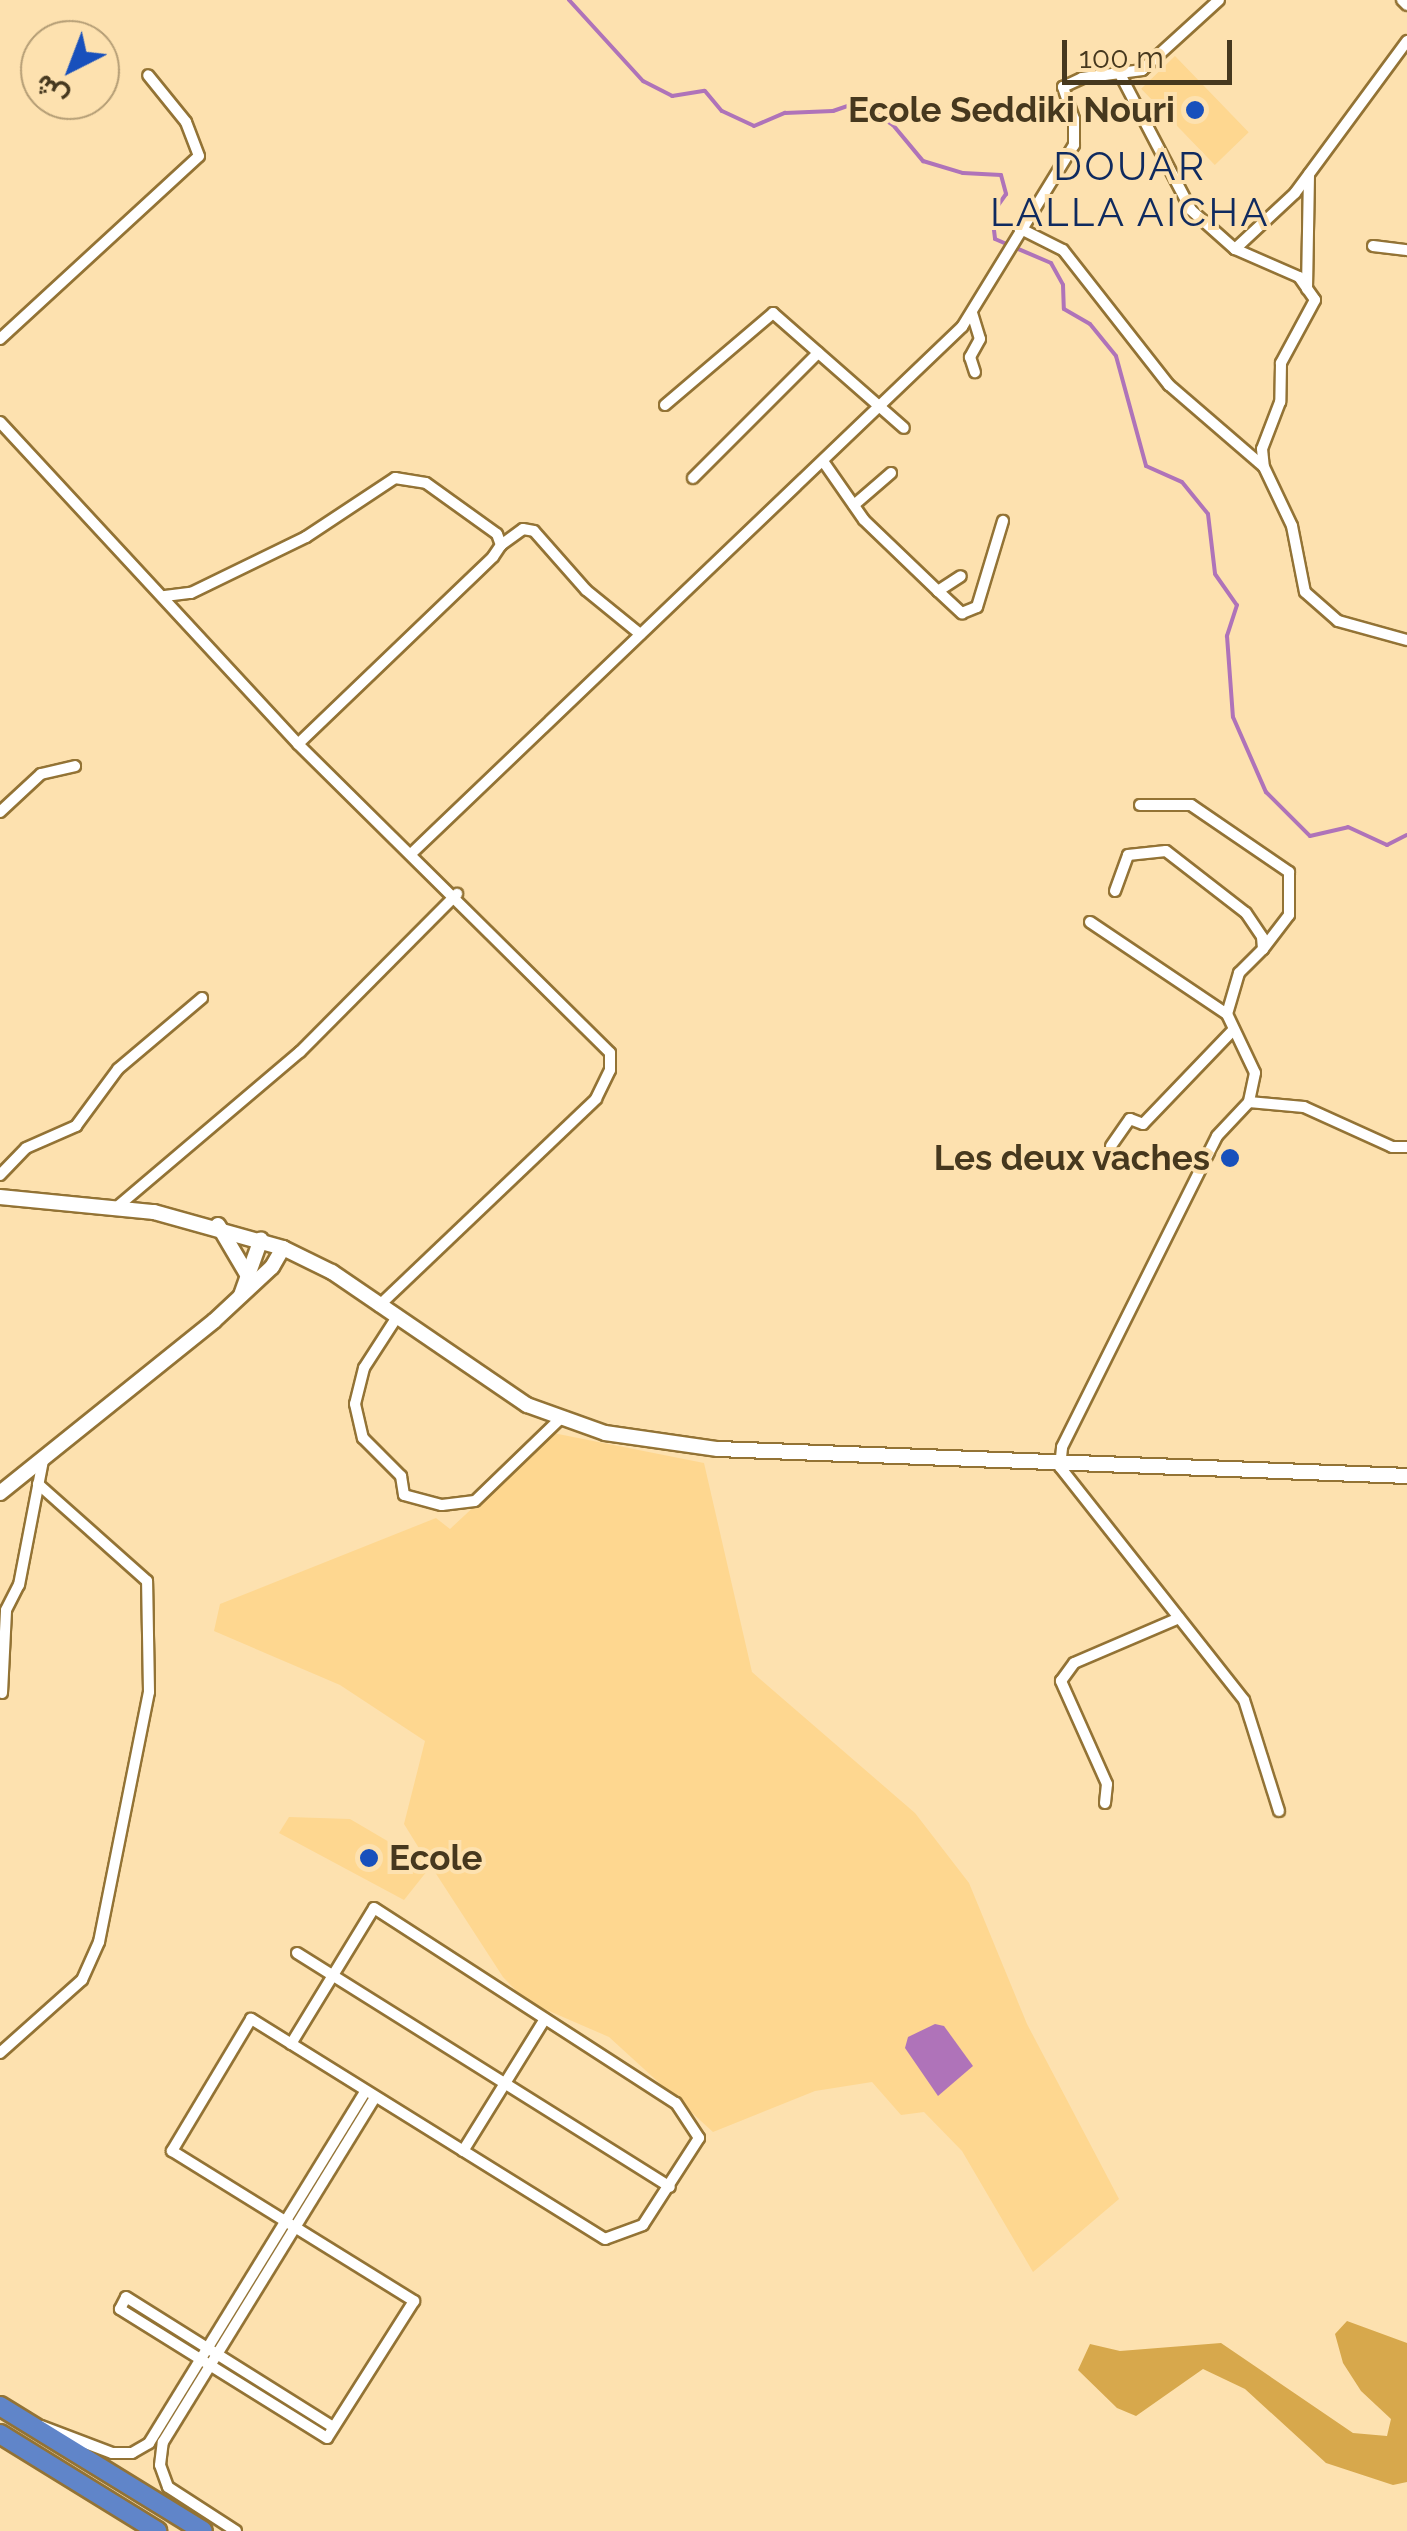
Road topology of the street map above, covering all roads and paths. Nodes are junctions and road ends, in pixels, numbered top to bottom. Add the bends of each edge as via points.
1 (1219, 0) edge
2 (1407, 41) edge
3 (148, 75) dead end
4 (1121, 76) junction
5 (1309, 173) junction
6 (1018, 228) junction
7 (1373, 246) dead end
8 (1235, 249) junction
9 (1407, 250) edge
10 (1307, 288) junction
11 (972, 312) junction
12 (0, 338) edge
13 (818, 353) junction
14 (975, 372) dead end
15 (665, 405) dead end
16 (879, 408) junction
17 (0, 422) edge
18 (904, 428) dead end
19 (825, 464) junction
20 (1264, 466) junction
21 (892, 472) dead end
22 (693, 478) dead end
23 (854, 504) junction
24 (1003, 520) dead end
25 (502, 546) junction
26 (961, 576) dead end
27 (938, 592) junction
28 (165, 596) junction
29 (640, 634) junction
30 (1407, 640) edge
31 (298, 744) junction
32 (76, 766) dead end
33 (1140, 805) dead end
34 (0, 812) edge
35 (414, 852) junction
36 (1114, 891) dead end
37 (457, 894) junction
38 (1090, 922) dead end
39 (1263, 950) junction
40 (202, 998) dead end
41 (1227, 1014) junction
42 (1233, 1030) junction
43 (1249, 1102) junction
44 (1112, 1146) dead end
45 (1407, 1147) edge
46 (0, 1176) edge
47 (0, 1197) edge
48 (117, 1208) junction
49 (218, 1225) junction
50 (261, 1239) junction
51 (283, 1248) junction
52 (305, 1258) junction
53 (254, 1276) junction
54 (378, 1307) junction
55 (395, 1320) junction
56 (560, 1420) junction
57 (43, 1460) junction
58 (1060, 1467) junction
59 (1407, 1476) edge
60 (38, 1484) junction
61 (0, 1493) edge
62 (1179, 1618) junction
63 (2, 1693) edge
64 (1104, 1803) dead end
65 (1278, 1811) dead end
66 (297, 1954) dead end
67 (331, 1978) junction
68 (543, 2022) junction
69 (417, 2030) junction
70 (291, 2044) junction
71 (409, 2044) dead end
72 (0, 2053) edge
73 (504, 2084) junction
74 (370, 2095) junction
75 (463, 2150) junction
76 (670, 2187) junction
77 (291, 2224) junction
78 (211, 2351) junction
79 (203, 2364) junction
80 (0, 2406) edge
81 (30, 2425) junction
82 (333, 2428) junction
83 (0, 2434) edge
84 (157, 2531) edge
85 (203, 2531) edge
86 (236, 2531) edge

1 - 4 street via 1160,59
2 - 5 street
3 - 12 street via 186,122 199,156
4 - 6 street via 1082,78 1063,87 1074,145
4 - 8 street via 1191,210
5 - 8 street
5 - 10 street
6 - 11 street
6 - 20 street via 1062,250 1169,385
7 - 9 street
8 - 10 street
10 - 20 street via 1314,300 1281,363 1280,402 1262,448
11 - 14 street via 980,339 970,357
11 - 16 street
13 - 15 street via 774,313
13 - 16 street
13 - 22 street
16 - 18 street
16 - 19 street
17 - 28 street
19 - 23 street
19 - 29 street
20 - 30 street via 1292,526 1305,592 1338,621
21 - 23 street
23 - 27 street
24 - 27 street via 976,607 962,613
25 - 28 street via 496,534 426,482 395,478 306,537 190,593
25 - 29 street via 524,529 534,530 586,590
25 - 31 street
26 - 27 street
28 - 31 street
29 - 35 street
31 - 35 street
32 - 34 street via 40,774
33 - 39 street via 1191,806 1289,872 1290,915
35 - 37 street
36 - 39 street via 1128,855 1166,851 1246,913
37 - 48 street via 300,1052
37 - 54 street via 610,1053 610,1070 596,1099
38 - 41 street
39 - 41 street via 1239,973
40 - 46 street via 118,1070 76,1126 26,1148
41 - 42 street
42 - 43 street via 1255,1073
42 - 44 street via 1143,1124 1130,1120
43 - 45 street via 1304,1107 1392,1147
43 - 58 street via 1216,1136 1062,1447
47 - 48 main road
48 - 49 main road
49 - 50 main road
49 - 53 main road
50 - 51 main road
50 - 53 main road
51 - 52 main road
51 - 53 main road
52 - 53 main road
52 - 54 main road
53 - 57 main road via 241,1296
54 - 55 main road
55 - 56 main road via 472,1373
55 - 56 street via 364,1368 355,1404 362,1438 401,1476 404,1495 442,1505 475,1501
56 - 58 main road via 718,1449
57 - 60 street
57 - 61 main road
58 - 59 main road
58 - 62 street
60 - 63 street via 19,1584 6,1610
60 - 72 street via 146,1581 149,1692 99,1942 82,1980
62 - 64 street via 1074,1662 1062,1681 1107,1784
62 - 65 street via 1244,1700
66 - 67 street
67 - 68 street via 374,1908
67 - 69 street
67 - 70 street
68 - 73 street
68 - 76 street via 663,2094 692,2120 698,2145
69 - 71 street
69 - 73 street
70 - 74 street
70 - 77 street via 251,2019 172,2151
73 - 75 street
73 - 76 street
74 - 75 street
74 - 77 street
75 - 76 street via 605,2239 638,2230
77 - 78 street
77 - 82 street via 414,2301
78 - 79 street
78 - 79 street via 126,2297 120,2309
78 - 82 street
79 - 81 street via 138,2451 102,2451
79 - 82 street via 326,2438
79 - 86 street via 164,2442 160,2465 176,2496
80 - 81 highway
81 - 85 highway
83 - 84 highway

